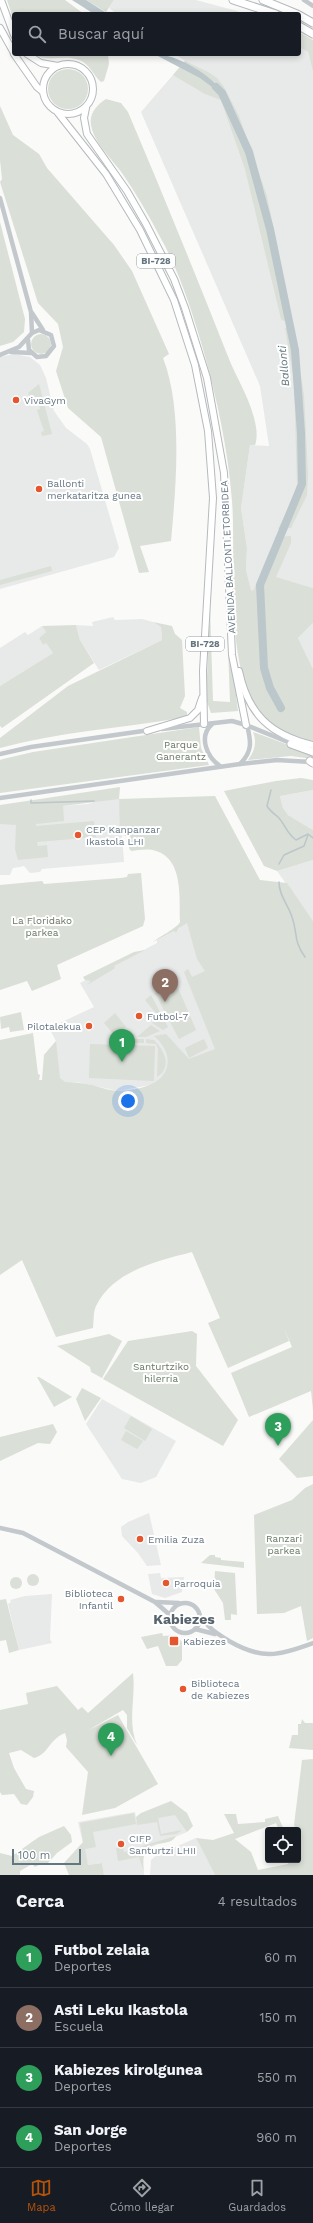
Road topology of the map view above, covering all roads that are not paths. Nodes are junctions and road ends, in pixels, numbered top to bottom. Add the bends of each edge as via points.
1 (1, 0) edge
2 (233, 0) edge
3 (263, 0) edge
4 (304, 0) edge
5 (313, 6) edge
6 (270, 12) edge
7 (292, 12) edge
8 (301, 16) edge
9 (301, 16) edge
10 (313, 20) edge
11 (313, 23) edge
12 (301, 26) edge
13 (301, 26) edge
14 (0, 28) edge
15 (12, 30) edge
16 (313, 30) edge
17 (313, 34) edge
18 (12, 50) edge
19 (15, 56) edge
20 (30, 56) edge
21 (58, 66) junction
22 (43, 92) junction
23 (86, 108) junction
24 (58, 113) junction
25 (0, 198) edge
26 (31, 312) junction
27 (43, 330) junction
28 (32, 333) junction
29 (28, 340) junction
30 (11, 352) junction
31 (31, 353) junction
32 (0, 355) edge
33 (232, 640) junction
34 (203, 695) junction
35 (204, 724) junction
36 (212, 724) junction
37 (247, 725) junction
38 (147, 731) junction
39 (206, 735) junction
40 (291, 744) junction
41 (313, 745) edge
42 (313, 748) edge
43 (313, 752) edge
44 (0, 754) edge
45 (312, 762) edge
46 (240, 764) junction
47 (220, 766) junction
48 (0, 798) edge
49 (0, 1528) edge
50 (154, 1602) junction
51 (180, 1603) junction
52 (170, 1615) junction
53 (201, 1617) junction
54 (196, 1629) junction
55 (220, 1636) junction
56 (313, 1643) edge

1 - 15 main road
2 - 6 highway
3 - 7 highway
4 - 5 street
8 - 10 highway
9 - 11 highway
12 - 16 highway
13 - 17 highway
14 - 18 main road, BI-728
19 - 22 main road, BI-728
20 - 21 main road, BI-728 via 41,63
21 - 22 main road via 46,76
21 - 23 main road, BI-728 via 65,64 80,67 91,77 94,92
22 - 24 main road, BI-728 via 48,105
23 - 24 main road via 73,115
23 - 33 main road, AVENIDA BALLONTI ETORBIDEA / BI-728 via 84,118 87,134 127,191 156,242 185,308 201,357 224,473
24 - 34 main road, AVENIDA BALLONTI ETORBIDEA / BI-728 via 106,174 140,230 174,300 195,364 208,431 213,498
25 - 26 street
26 - 27 street
26 - 28 street
27 - 28 street
27 - 31 street via 53,338 52,350 42,357
28 - 29 street
29 - 30 street
29 - 31 street via 27,347
30 - 31 street
30 - 32 street
33 - 37 main road, AVENIDA BALLONTI ETORBIDEA / BI-728 via 237,683
33 - 41 main road via 245,693 260,718 280,734
34 - 35 main road, AVENIDA BALLONTI ETORBIDEA / BI-728
34 - 38 main road via 198,710 190,718
35 - 36 street
35 - 38 street
35 - 39 street
36 - 37 street via 232,721
36 - 39 street
37 - 40 street
37 - 46 street via 251,746 248,755
38 - 44 street via 31,747
39 - 47 street via 209,755
40 - 42 street
40 - 43 highway
45 - 46 street via 277,760
46 - 47 street
47 - 48 street
49 - 50 street via 23,1533
50 - 51 street
50 - 52 street
51 - 52 street
51 - 53 street via 194,1605
52 - 54 street via 172,1626 178,1632 187,1633
53 - 54 street
53 - 55 street via 207,1626
54 - 55 street
55 - 56 street via 244,1649 264,1655 284,1653

